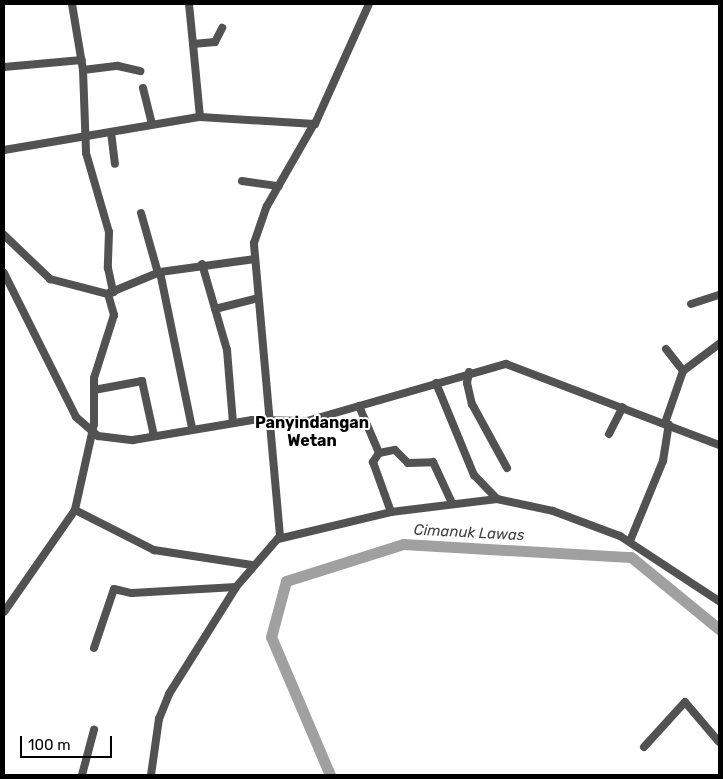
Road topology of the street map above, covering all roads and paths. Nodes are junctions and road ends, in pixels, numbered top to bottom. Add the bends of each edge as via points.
1 (72, 4) edge
2 (189, 4) edge
3 (369, 4) edge
4 (222, 28) dead end
5 (193, 44) junction
6 (82, 60) junction
7 (4, 67) edge
8 (83, 70) junction
9 (140, 71) dead end
10 (143, 88) dead end
11 (200, 116) junction
12 (152, 124) junction
13 (314, 124) junction
14 (111, 132) junction
15 (86, 138) junction
16 (4, 150) edge
17 (115, 164) dead end
18 (242, 181) dead end
19 (279, 186) junction
20 (141, 213) dead end
21 (4, 235) edge
22 (254, 259) junction
23 (202, 264) junction
24 (4, 273) edge
25 (159, 273) junction
26 (111, 293) junction
27 (719, 295) edge
28 (258, 298) junction
29 (691, 304) dead end
30 (214, 309) junction
31 (719, 344) edge
32 (666, 349) dead end
33 (683, 371) junction
34 (469, 372) junction
35 (436, 383) junction
36 (94, 390) junction
37 (359, 406) junction
38 (623, 407) junction
39 (267, 419) junction
40 (233, 423) junction
41 (667, 424) junction
42 (192, 428) junction
43 (609, 434) dead end
44 (154, 436) junction
45 (90, 437) junction
46 (719, 444) edge
47 (379, 453) junction
48 (508, 468) dead end
49 (497, 499) junction
50 (452, 503) junction
51 (75, 510) junction
52 (392, 512) junction
53 (278, 539) junction
54 (630, 541) junction
55 (252, 565) junction
56 (236, 587) junction
57 (719, 601) edge
58 (4, 612) edge
59 (94, 648) dead end
60 (94, 730) dead end
61 (719, 742) edge
62 (644, 747) dead end
63 (82, 775) edge
64 (151, 775) edge

1 - 6 street
2 - 5 street
3 - 13 street via 322,114
4 - 5 street via 215,42
5 - 11 street
6 - 7 street
6 - 8 street
8 - 9 street via 118,66
8 - 15 street
10 - 12 street
11 - 12 street
11 - 13 street
12 - 14 street
13 - 19 street
14 - 15 street
14 - 17 street
15 - 16 street
15 - 26 street via 90,170 110,232 108,268
18 - 19 street
19 - 22 street via 257,232
20 - 25 street
21 - 26 street via 50,279
22 - 23 street
22 - 28 street
23 - 25 street
23 - 30 street
24 - 45 street via 76,417
25 - 26 street
25 - 42 street
26 - 36 street via 113,323 96,371
27 - 29 street
28 - 30 street
28 - 39 street via 266,358
30 - 40 street via 227,350
31 - 33 street
32 - 33 street
33 - 41 street
34 - 35 street
34 - 38 street via 514,365
34 - 48 street via 472,404
35 - 37 street
35 - 49 street via 471,470
36 - 44 street via 142,381
36 - 45 street
37 - 39 street via 307,421
37 - 47 street
38 - 41 street
38 - 43 street
39 - 40 street
39 - 53 street via 281,519
40 - 42 street
41 - 46 street
41 - 54 street via 663,461
42 - 44 street
44 - 45 street via 119,440
45 - 51 street
47 - 50 street via 395,450 408,463 433,462
47 - 52 street via 373,462
49 - 50 street
49 - 54 street via 586,521
50 - 52 street
51 - 55 street via 154,550
51 - 58 street
52 - 53 street
53 - 55 street
54 - 57 street
55 - 56 street
56 - 59 street via 134,593 114,589
56 - 64 street via 164,703
60 - 63 street
61 - 62 street via 685,702

